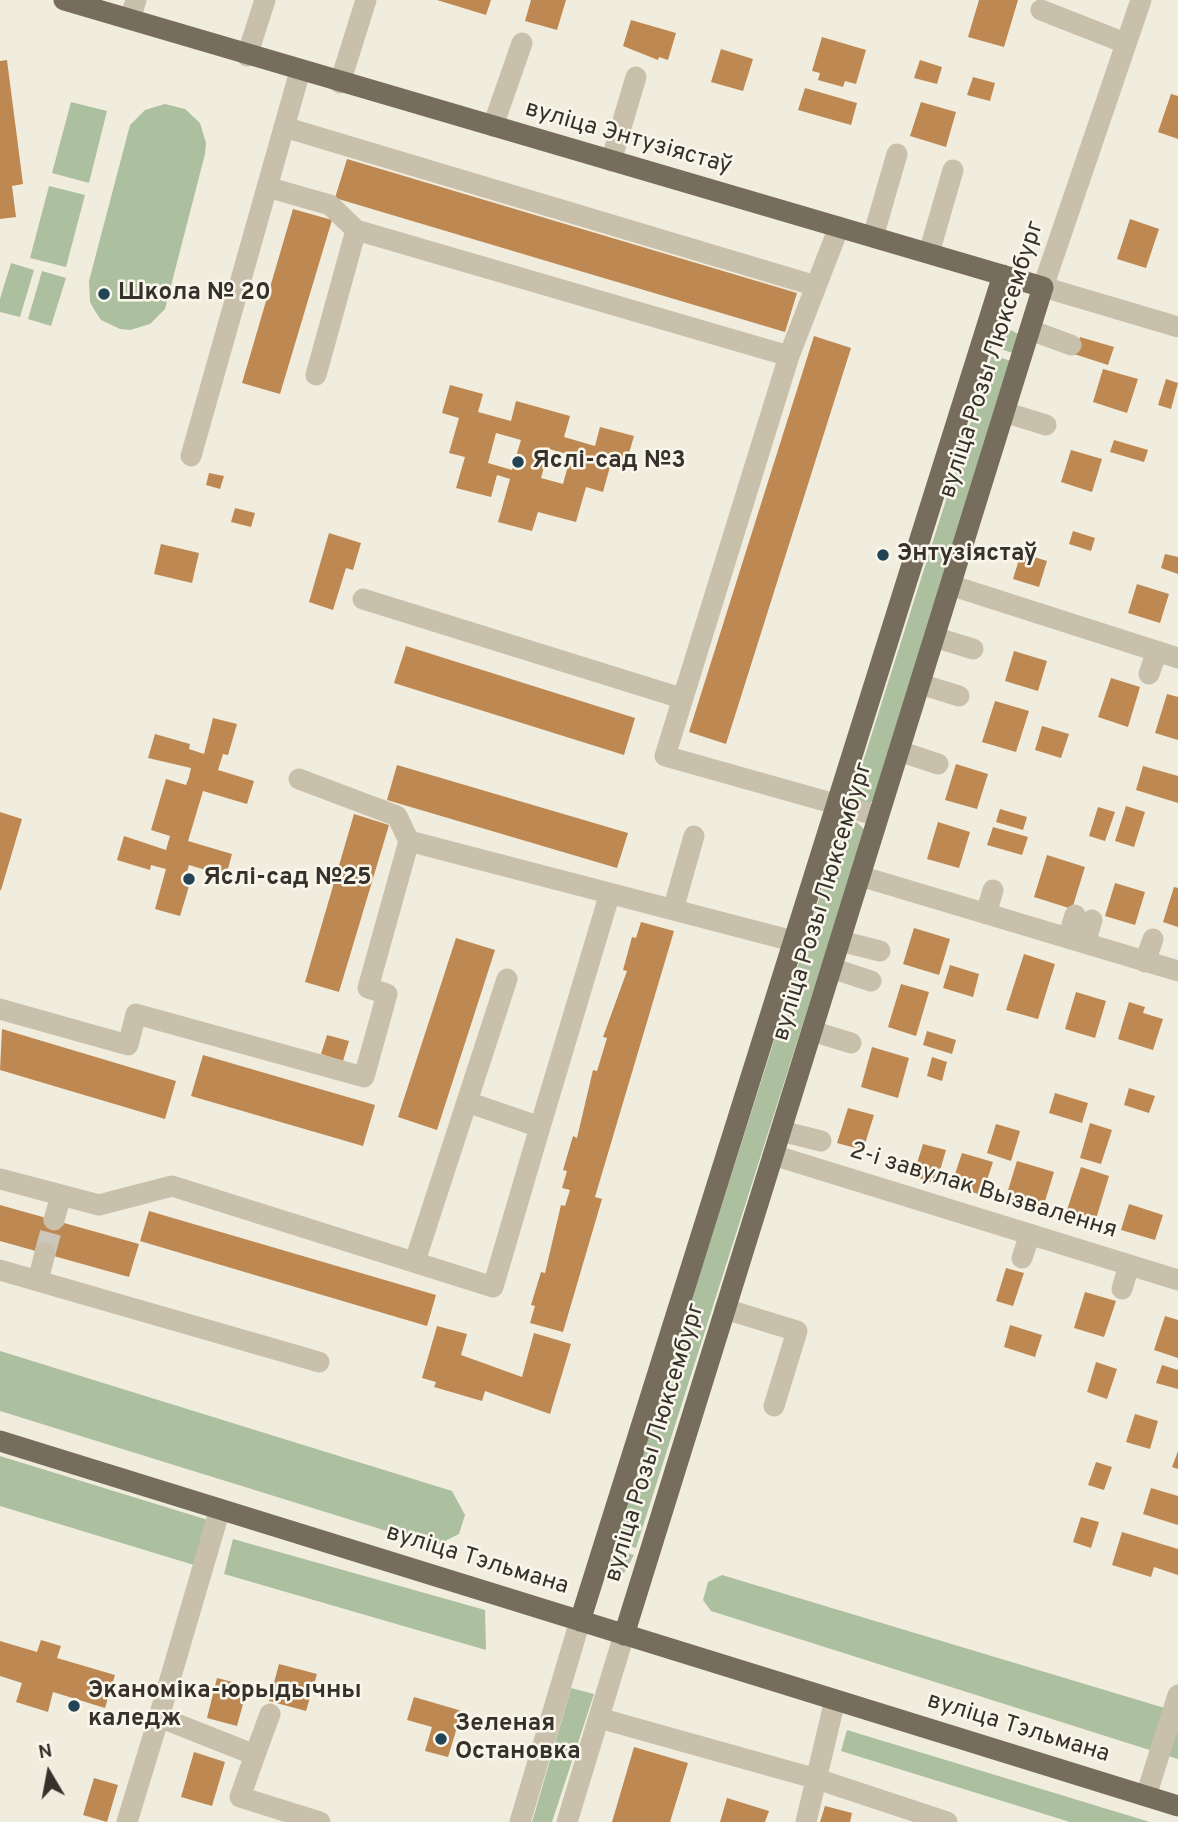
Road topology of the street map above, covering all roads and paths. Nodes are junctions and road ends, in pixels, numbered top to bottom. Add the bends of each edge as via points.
1 (66, 0) edge
2 (265, 0) edge
3 (366, 0) edge
4 (1141, 0) edge
5 (133, 10) edge
6 (1041, 10) dead end
7 (1125, 43) junction
8 (522, 44) dead end
9 (247, 56) junction
10 (300, 71) junction
11 (636, 77) dead end
12 (340, 83) junction
13 (284, 127) junction
14 (494, 127) junction
15 (897, 154) dead end
16 (611, 161) junction
17 (953, 170) dead end
18 (267, 187) junction
19 (839, 228) junction
20 (356, 230) junction
21 (873, 237) junction
22 (929, 253) junction
23 (1003, 275) junction
24 (816, 286) junction
25 (1043, 287) junction
26 (1178, 327) edge
27 (1030, 330) junction
28 (1071, 345) dead end
29 (789, 356) junction
30 (316, 375) dead end
31 (1004, 412) junction
32 (1046, 425) dead end
33 (191, 456) dead end
34 (950, 585) junction
35 (362, 599) dead end
36 (934, 637) junction
37 (1153, 643) junction
38 (973, 649) dead end
39 (1178, 658) edge
40 (1149, 674) dead end
41 (920, 684) junction
42 (958, 696) dead end
43 (681, 698) junction
44 (898, 751) junction
45 (938, 764) dead end
46 (299, 779) dead end
47 (837, 803) junction
48 (878, 816) junction
49 (694, 836) dead end
50 (409, 841) junction
51 (860, 876) junction
52 (993, 890) dead end
53 (610, 893) junction
54 (673, 910) junction
55 (986, 914) junction
56 (1083, 917) dead end
57 (1153, 939) dead end
58 (793, 941) junction
59 (840, 941) junction
60 (1076, 941) junction
61 (880, 951) dead end
62 (1145, 962) junction
63 (831, 968) junction
64 (1178, 971) edge
65 (507, 979) dead end
66 (871, 981) dead end
67 (0, 1009) edge
68 (812, 1031) junction
69 (851, 1042) dead end
70 (467, 1102) junction
71 (540, 1127) junction
72 (780, 1131) junction
73 (821, 1141) dead end
74 (773, 1155) junction
75 (0, 1179) edge
76 (61, 1195) junction
77 (54, 1220) tunnel mouth
78 (1038, 1231) junction
79 (45, 1254) tunnel mouth
80 (1023, 1258) dead end
81 (415, 1261) junction
82 (1129, 1265) junction
83 (0, 1270) edge
84 (1178, 1280) edge
85 (38, 1281) junction
86 (1122, 1289) dead end
87 (725, 1309) junction
88 (319, 1362) dead end
89 (774, 1406) dead end
90 (0, 1441) edge
91 (220, 1509) junction
92 (580, 1621) junction
93 (624, 1635) junction
94 (1178, 1695) edge
95 (835, 1700) junction
96 (270, 1714) dead end
97 (159, 1717) junction
98 (599, 1718) junction
99 (255, 1755) junction
100 (817, 1779) junction
101 (1146, 1796) junction
102 (1178, 1806) edge
103 (127, 1822) edge
104 (320, 1822) edge
105 (520, 1822) edge
106 (567, 1822) edge
107 (806, 1822) edge
108 (947, 1822) edge

1 - 5 main road, вуліца Энтузіястаў
2 - 9 street
3 - 12 street
4 - 7 street, вуліца Розы Люксембург
5 - 9 main road, вуліца Энтузіястаў
6 - 7 street
7 - 25 street, вуліца Розы Люксембург
8 - 14 street
9 - 10 main road, вуліца Энтузіястаў
10 - 12 main road, вуліца Энтузіястаў
10 - 13 street
11 - 16 street
12 - 14 main road, вуліца Энтузіястаў
13 - 18 street
13 - 24 street
14 - 16 main road, вуліца Энтузіястаў
15 - 21 street
16 - 19 main road, вуліца Энтузіястаў
17 - 22 street
18 - 20 street via 330,205
18 - 33 street
19 - 21 main road, вуліца Энтузіястаў
19 - 24 street
20 - 29 street
20 - 30 street
21 - 22 main road, вуліца Энтузіястаў
22 - 23 main road, вуліца Энтузіястаў
23 - 25 main road, вуліца Энтузіястаў
23 - 47 main road, вуліца Розы Люксембург
24 - 29 street
25 - 26 street, вуліца Энтузіястаў
25 - 27 main road, вуліца Розы Люксембург
27 - 28 street
27 - 31 main road, вуліца Розы Люксембург
29 - 43 street
31 - 32 street
31 - 34 main road, вуліца Розы Люксембург
34 - 36 main road, вуліца Розы Люксембург
34 - 37 street
35 - 43 street
36 - 38 street
36 - 41 main road, вуліца Розы Люксембург
37 - 39 street
37 - 40 street
41 - 42 street
41 - 44 main road, вуліца Розы Люксембург
43 - 47 street via 665,756
44 - 45 street
44 - 48 main road, вуліца Розы Люксембург
46 - 50 street via 397,816
47 - 48 street
47 - 58 main road, вуліца Розы Люксембург
48 - 51 main road, вуліца Розы Люксембург
49 - 54 street
50 - 53 street
50 - 67 street via 368,988 387,994 364,1077 136,1014 128,1045
51 - 55 street
51 - 59 main road, вуліца Розы Люксембург
52 - 55 street
53 - 54 street
53 - 71 street
54 - 58 street
55 - 60 street
56 - 60 street
57 - 62 street
58 - 92 main road, вуліца Розы Люксембург
59 - 61 street
59 - 63 main road, вуліца Розы Люксембург
60 - 62 street
62 - 64 street
63 - 66 street
63 - 68 main road, вуліца Розы Люксембург
65 - 70 street
68 - 69 street
68 - 72 main road, вуліца Розы Люксембург
70 - 71 street
70 - 81 street
71 - 81 street via 493,1287
72 - 73 street
72 - 74 main road, вуліца Розы Люксембург
74 - 78 street, 2-і завулак Вызвалення
74 - 87 main road, вуліца Розы Люксембург
75 - 76 street
76 - 77 street
76 - 81 street via 99,1205 172,1186
78 - 80 street
78 - 82 street, 2-і завулак Вызвалення
79 - 85 street
82 - 84 street, 2-і завулак Вызвалення
82 - 86 street
83 - 85 street
85 - 88 street
87 - 89 street via 797,1331
87 - 93 main road, вуліца Розы Люксембург
90 - 91 main road, вуліца Тэльмана
91 - 92 main road, вуліца Тэльмана
91 - 97 street
92 - 93 main road, вуліца Тэльмана
92 - 105 street, вуліца Розы Люксембург
93 - 95 main road, вуліца Тэльмана
93 - 98 street, вуліца Розы Люксембург
94 - 101 street
95 - 100 street
95 - 101 main road, вуліца Тэльмана
96 - 99 street
97 - 99 street
97 - 103 street
98 - 100 street
98 - 106 street, вуліца Розы Люксембург
99 - 104 street via 240,1797
100 - 107 street
100 - 108 street
101 - 102 main road, вуліца Тэльмана

